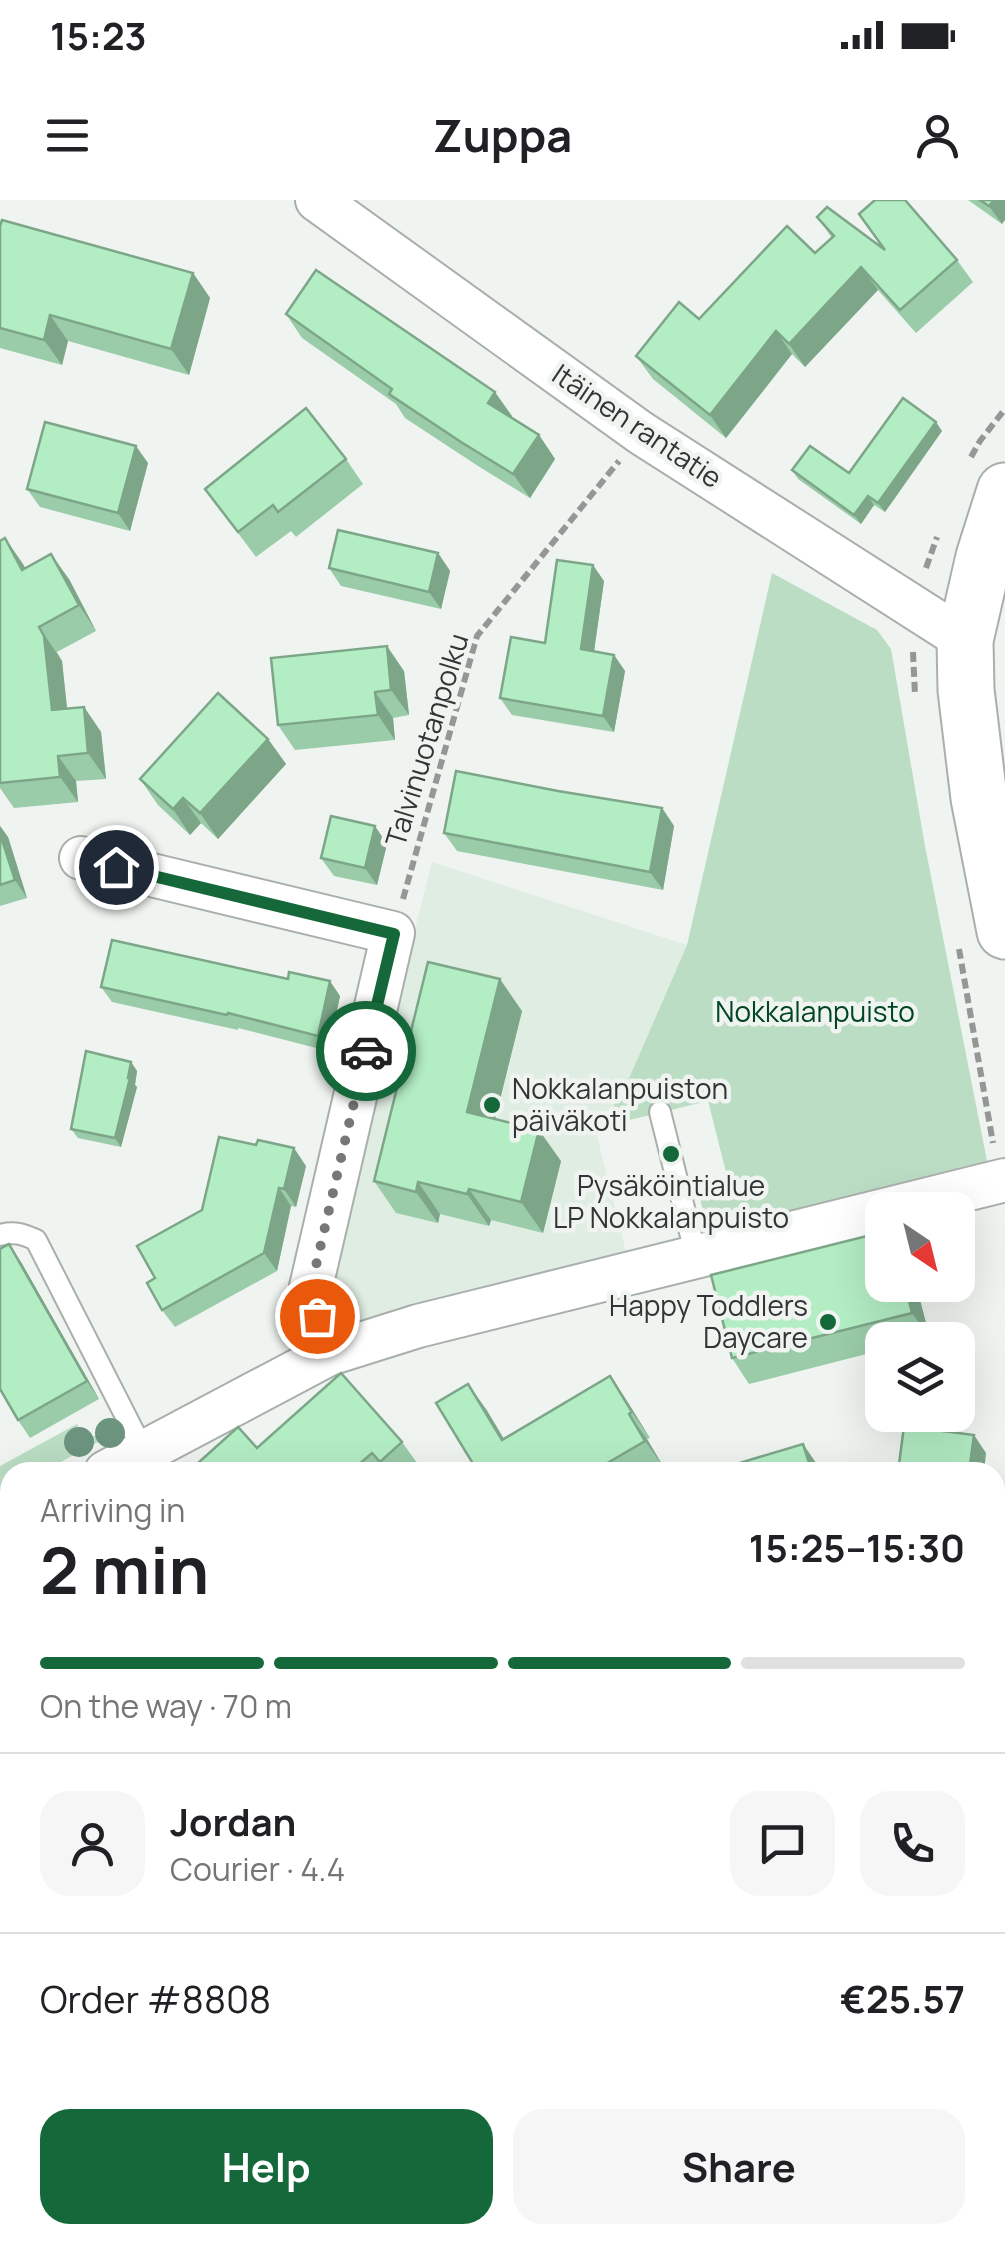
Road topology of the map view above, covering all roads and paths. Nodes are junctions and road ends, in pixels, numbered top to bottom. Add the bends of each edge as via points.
1 (336, 205) edge
2 (642, 433) junction
3 (1005, 491) edge
4 (965, 640) junction
5 (81, 858) dead end
6 (1005, 931) edge
7 (394, 934) junction
8 (660, 1112) dead end
9 (1005, 1180) edge
10 (0, 1235) edge
11 (696, 1256) junction
12 (329, 1354) junction
13 (144, 1452) junction
14 (125, 1462) edge

1 - 2 street, Itäinen rantatie
2 - 4 street, Itäinen rantatie
2 - 7 path, Talvinuotanpolku via 477,636
3 - 4 main road
4 - 6 main road via 979,798
5 - 7 street
7 - 12 street via 311,1287
8 - 11 lane
9 - 11 street
10 - 13 lane via 36,1240
11 - 12 street
12 - 13 street
13 - 14 street

